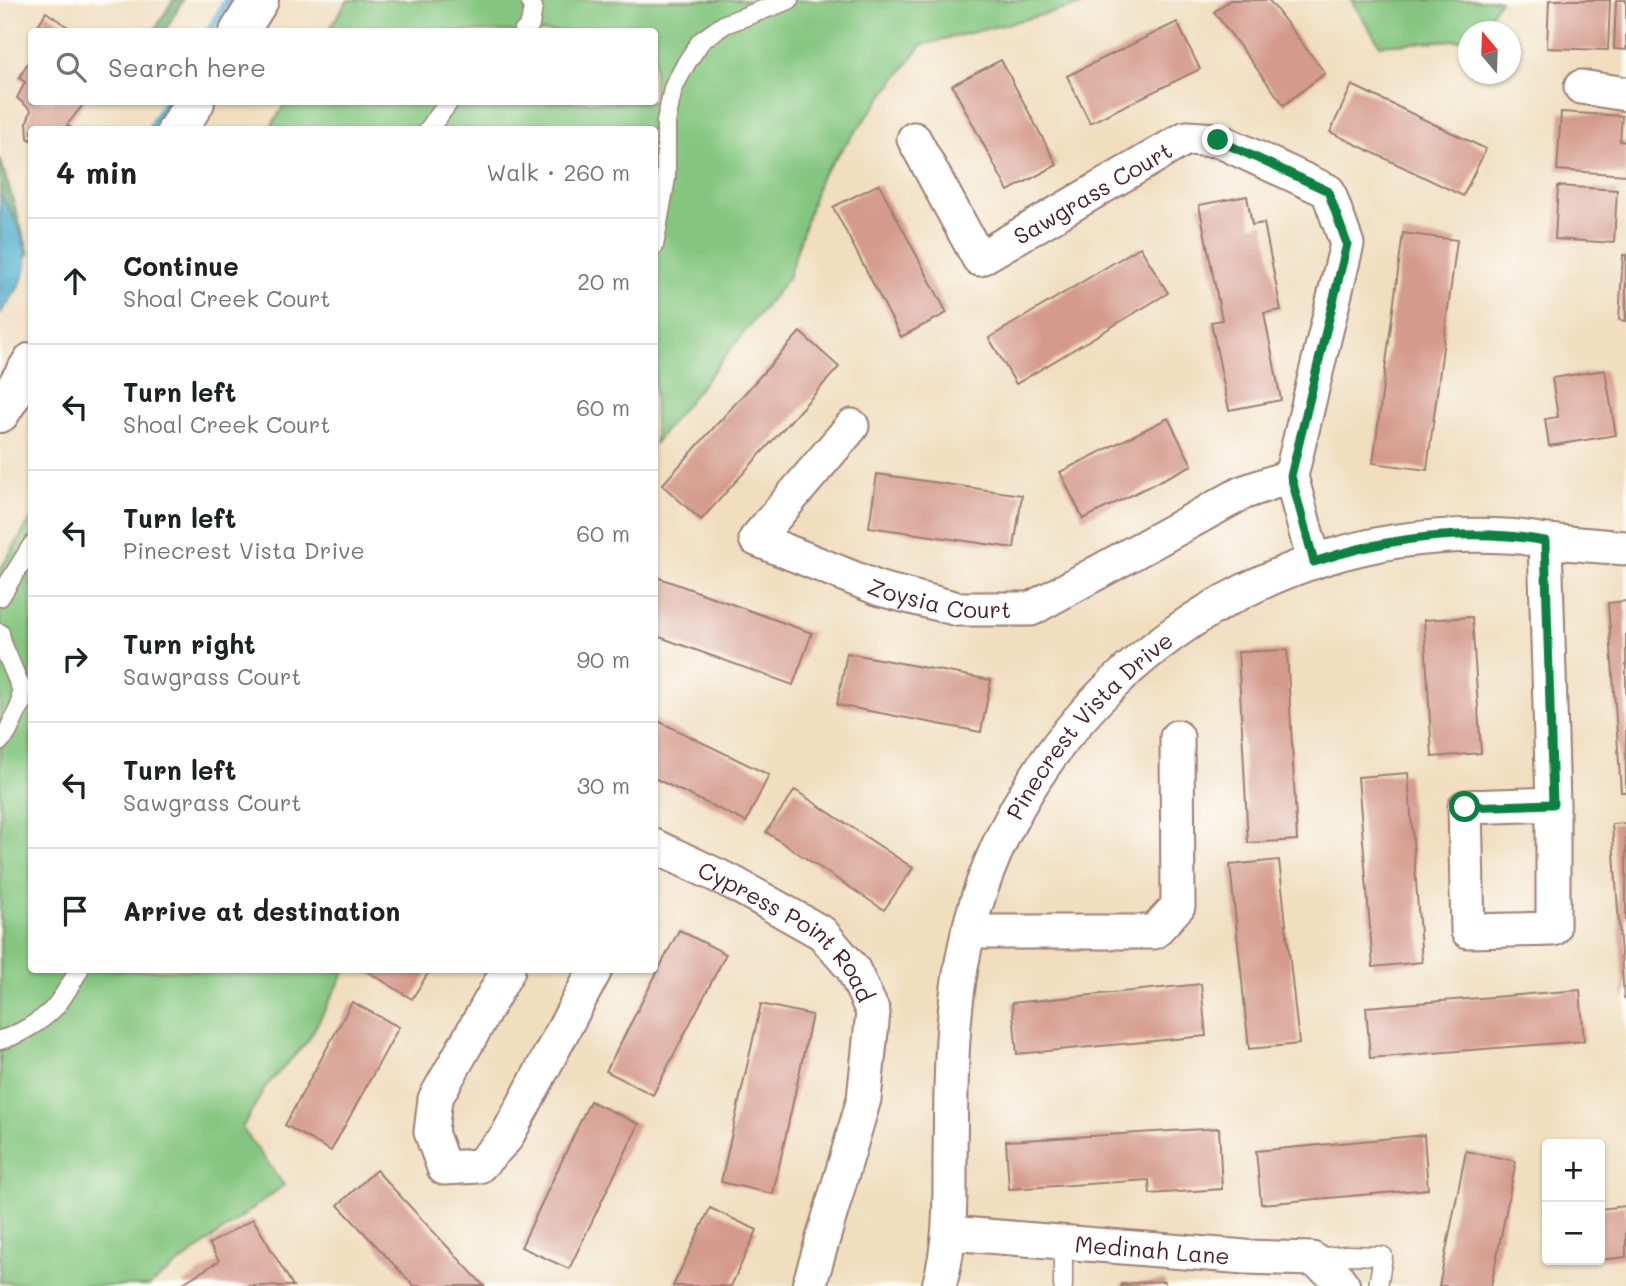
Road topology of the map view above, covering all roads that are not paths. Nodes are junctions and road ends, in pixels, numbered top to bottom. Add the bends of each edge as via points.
1 (258, 0) edge
2 (530, 0) edge
3 (789, 0) edge
4 (241, 28) edge
5 (527, 28) edge
6 (1581, 87) dead end
7 (1626, 94) edge
8 (193, 105) edge
9 (447, 105) edge
10 (180, 126) edge
11 (431, 126) edge
12 (914, 139) dead end
13 (658, 223) edge
14 (28, 368) edge
15 (0, 412) edge
16 (852, 426) dead end
17 (1291, 476) junction
18 (1545, 541) junction
19 (1626, 548) edge
20 (28, 552) edge
21 (1314, 562) junction
22 (0, 597) edge
23 (0, 633) edge
24 (1177, 737) dead end
25 (0, 741) edge
26 (1553, 804) junction
27 (658, 851) edge
28 (968, 932) junction
29 (77, 973) edge
30 (506, 973) edge
31 (593, 973) edge
32 (0, 1040) edge
33 (950, 1233) junction
34 (1063, 1242) junction
35 (1312, 1259) junction
36 (809, 1286) edge
37 (939, 1286) edge
38 (1063, 1286) edge
39 (1343, 1286) edge
40 (1378, 1286) edge

1 - 4 street
2 - 5 lane via 533,7
3 - 13 lane via 724,24 701,41 687,62 673,88 666,122 666,178
6 - 7 street
8 - 10 street
9 - 11 lane
12 - 17 street, Sawgrass Court via 979,259 1186,138 1218,140 1328,191 1347,244
14 - 15 street
16 - 17 street, Zoysia Court via 756,539 880,589 958,609 1031,609 1242,493
17 - 21 street, Sawgrass Court
18 - 19 street, Pinecrest Vista Drive
18 - 21 street, Pinecrest Vista Drive via 1508,536 1398,541
18 - 26 street
20 - 22 lane
21 - 28 street, Pinecrest Vista Drive via 1217,604 1176,631 1124,672 1079,718 1014,812 989,867
23 - 25 lane via 21,688 21,704
24 - 28 street via 1178,906 1154,932
26 - 26 street via 1553,929 1468,931 1465,807
27 - 36 street, Cypress Point Road via 733,883 822,933 853,969 873,1012 864,1099
28 - 33 street, Pinecrest Vista Drive via 954,1010
29 - 32 lane via 54,1009
30 - 31 street via 435,1098 431,1132 444,1168 479,1166 506,1138
33 - 34 street, Medinah Lane
33 - 37 street, Pinecrest Vista Drive
34 - 35 street, Medinah Lane
34 - 38 lane
35 - 39 street via 1334,1273
35 - 40 lane via 1383,1256

